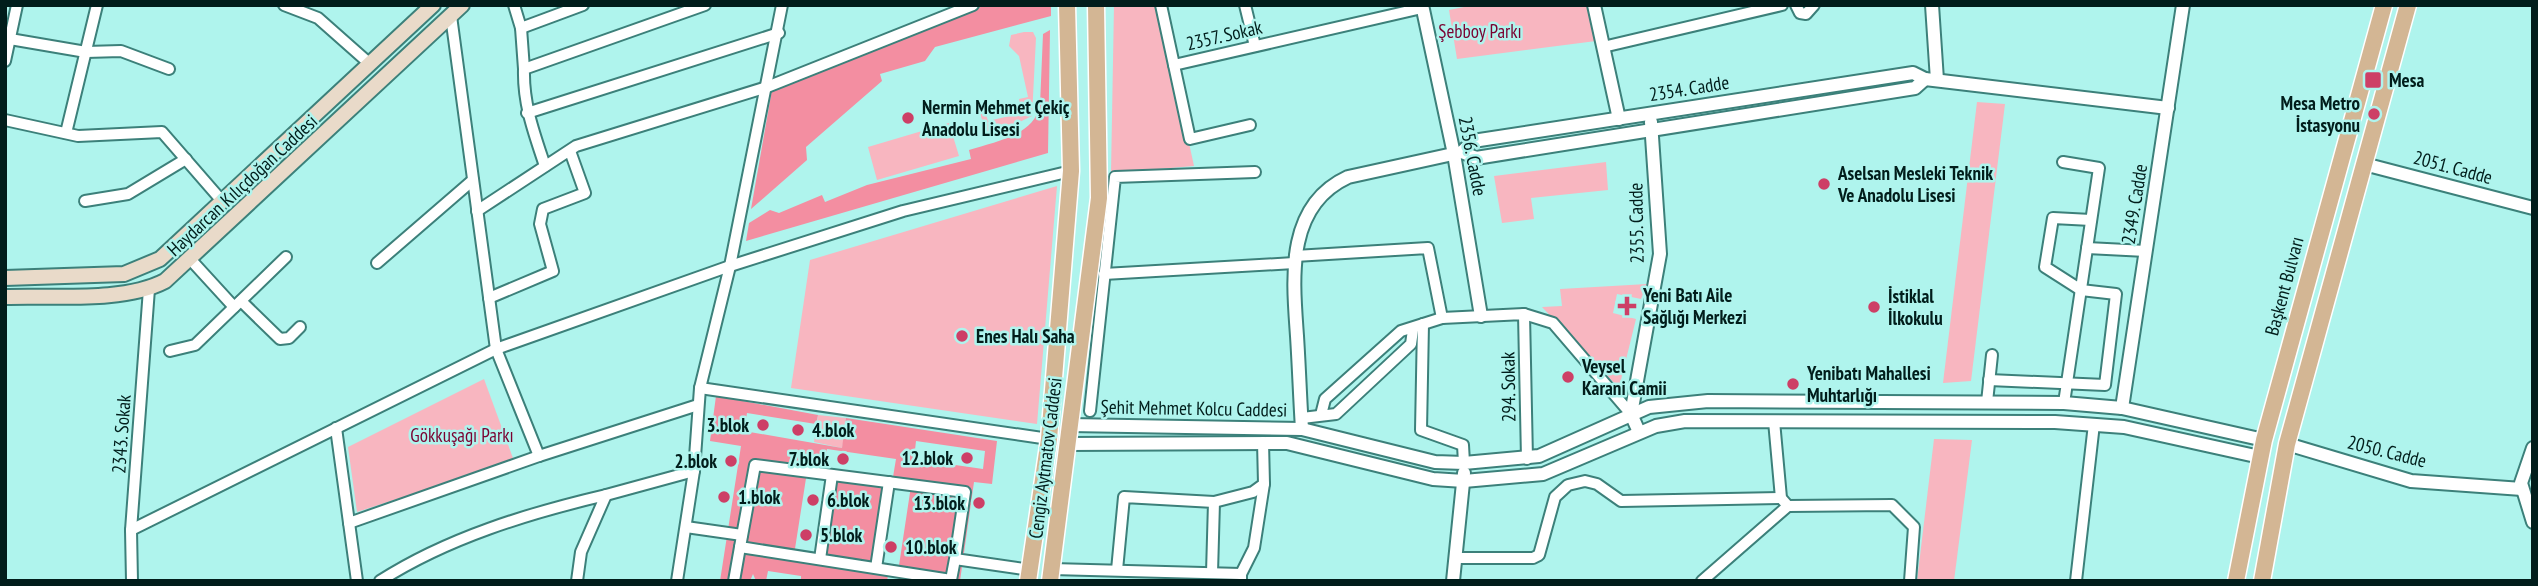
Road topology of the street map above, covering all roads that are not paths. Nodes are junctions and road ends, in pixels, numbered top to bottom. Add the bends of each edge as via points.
1 (17, 5) edge
2 (97, 5) edge
3 (284, 5) edge
4 (433, 5) edge
5 (514, 5) edge
6 (583, 5) edge
7 (705, 5) edge
8 (782, 5) edge
9 (972, 5) edge
10 (1067, 5) edge
11 (1096, 5) edge
12 (1161, 5) edge
13 (1245, 5) edge
14 (1594, 5) edge
15 (1782, 5) edge
16 (1796, 5) edge
17 (1814, 5) edge
18 (1933, 5) edge
19 (2183, 5) edge
20 (2384, 5) edge
21 (2408, 5) edge
22 (1422, 6) edge
23 (457, 10) edge
24 (521, 28) junction
25 (779, 33) junction
26 (10, 39) junction
27 (1255, 46) junction
28 (1604, 47) junction
29 (86, 52) junction
30 (5, 61) edge
31 (370, 64) junction
32 (1174, 65) junction
33 (169, 69) dead end
34 (524, 69) junction
35 (1931, 80) junction
36 (767, 87) junction
37 (2168, 108) junction
38 (527, 113) junction
39 (1650, 114) junction
40 (1619, 118) junction
41 (5, 120) edge
42 (1250, 125) dead end
43 (1652, 130) junction
44 (66, 133) junction
45 (570, 151) junction
46 (1458, 153) junction
47 (186, 159) junction
48 (2063, 162) dead end
49 (2364, 164) junction
50 (545, 166) junction
51 (1071, 171) junction
52 (1255, 172) dead end
53 (473, 180) junction
54 (85, 201) dead end
55 (222, 201) junction
56 (2533, 208) edge
57 (477, 211) junction
58 (2091, 220) junction
59 (2087, 248) junction
60 (2146, 251) junction
61 (286, 257) dead end
62 (191, 260) junction
63 (1294, 260) junction
64 (377, 263) dead end
65 (730, 266) junction
66 (139, 270) junction
67 (1104, 274) junction
68 (5, 278) edge
69 (149, 289) junction
70 (2081, 290) junction
71 (5, 297) edge
72 (489, 298) junction
73 (238, 304) junction
74 (1524, 314) junction
75 (1481, 316) junction
76 (1442, 318) junction
77 (300, 327) dead end
78 (1418, 327) junction
79 (1089, 346) junction
80 (496, 349) junction
81 (170, 351) dead end
82 (1992, 355) dead end
83 (1989, 380) junction
84 (2067, 384) junction
85 (700, 388) junction
86 (1987, 402) junction
87 (2064, 403) junction
88 (698, 405) junction
89 (2122, 408) junction
90 (1090, 411) dead end
91 (1631, 414) junction
92 (1321, 415) junction
93 (1618, 420) junction
94 (1774, 421) junction
95 (1302, 424) junction
96 (2094, 424) junction
97 (1070, 425) junction
98 (336, 428) junction
99 (1639, 432) junction
100 (1626, 438) junction
101 (1049, 439) junction
102 (2264, 439) junction
103 (1263, 442) junction
104 (1067, 444) junction
105 (2287, 444) junction
106 (2533, 448) edge
107 (538, 456) junction
108 (2260, 457) junction
109 (1527, 459) junction
110 (1464, 463) junction
111 (694, 471) junction
112 (832, 475) junction
113 (1464, 481) junction
114 (889, 482) junction
115 (1264, 484) junction
116 (2522, 489) junction
117 (607, 495) junction
118 (1214, 502) junction
119 (1785, 502) junction
120 (2533, 522) edge
121 (349, 523) junction
122 (686, 527) junction
123 (131, 530) junction
124 (742, 535) junction
125 (740, 547) junction
126 (1456, 558) junction
127 (820, 559) junction
128 (955, 559) junction
129 (876, 568) junction
130 (1117, 570) junction
131 (1212, 573) junction
132 (1029, 575) edge
133 (1051, 575) edge
134 (1241, 578) edge
135 (951, 580) edge
136 (132, 581) edge
137 (357, 581) edge
138 (380, 581) edge
139 (577, 581) edge
140 (677, 581) edge
141 (734, 581) edge
142 (1453, 581) edge
143 (1702, 581) edge
144 (1910, 581) edge
145 (2076, 581) edge
146 (2235, 581) edge
147 (2262, 581) edge

1 - 26 street
2 - 29 street
3 - 31 street via 318,18
4 - 31 main road, Haydarcan Kılıçdoğan Caddesi
5 - 24 street
6 - 24 street
7 - 34 street
8 - 25 street
9 - 36 street
10 - 51 main road, Cengiz Aytmatov Caddesi
11 - 79 main road, Cengiz Aytmatov Caddesi via 1099,198
12 - 32 street, 2357. Sokak
13 - 27 street
14 - 28 street
15 - 28 street
16 - 17 street via 1803,14
18 - 35 street
19 - 37 street, 2349. Cadde
20 - 102 main road, Başkent Bulvarı
21 - 49 main road
22 - 27 street, 2357. Sokak
22 - 46 street, 2356. Cadde
23 - 53 street
23 - 62 main road, Haydarcan Kılıçdoğan Caddesi
24 - 34 street
25 - 36 street
25 - 38 street
26 - 29 street
26 - 30 street
27 - 32 street, 2357. Sokak
28 - 40 street
29 - 33 street via 121,51
29 - 44 street
31 - 55 main road, Haydarcan Kılıçdoğan Caddesi
32 - 42 street via 1190,139
34 - 38 street
35 - 37 street, 2354. Cadde
35 - 39 street, 2354. Cadde via 1913,73
35 - 43 street, 2354. Cadde via 1915,88
36 - 45 street
36 - 65 street
37 - 60 street, 2349. Cadde
38 - 50 street
39 - 40 street, 2354. Cadde
39 - 43 street, 2355. Cadde
40 - 46 street, 2354. Cadde via 1473,141
41 - 44 street
43 - 46 street, 2354. Cadde via 1476,158
43 - 91 street, 2355. Cadde via 1660,254
44 - 47 street via 162,132
45 - 50 street
45 - 72 street via 585,193 543,209 540,224 553,271
46 - 63 street, 2354. Cadde via 1339,181 1310,212
46 - 75 street, 2356. Cadde
47 - 54 street via 128,194
47 - 55 street
48 - 58 street via 2099,168
49 - 56 street, 2051. Cadde
49 - 105 main road
50 - 57 street
51 - 65 street via 903,211
51 - 101 main road, Cengiz Aytmatov Caddesi
52 - 67 street via 1115,177
53 - 57 street
53 - 64 street
55 - 66 main road, Haydarcan Kılıçdoğan Caddesi via 160,260
57 - 72 street
58 - 59 street
58 - 70 street via 2053,218 2045,267
59 - 60 street
59 - 70 street
60 - 89 street, 2349. Cadde
61 - 73 street
62 - 69 main road, Haydarcan Kılıçdoğan Caddesi
62 - 73 street
63 - 67 street
63 - 76 street via 1428,248
63 - 95 street, 2354. Cadde
65 - 80 street
65 - 85 street
66 - 68 main road, Haydarcan Kılıçdoğan Caddesi
66 - 69 main road
67 - 79 street
69 - 71 main road, Haydarcan Kılıçdoğan Caddesi
69 - 123 street, 2343. Sokak
70 - 84 street
70 - 84 street via 2116,294 2105,385
72 - 80 street
73 - 77 street via 280,339 289,338
73 - 81 street via 195,345
74 - 75 street
74 - 91 street via 1552,323
74 - 109 street, 294. Sokak
75 - 76 street
76 - 78 street
78 - 92 street via 1401,331 1325,400
78 - 92 street via 1411,344 1336,414
78 - 110 street via 1421,430 1463,445
79 - 90 street
79 - 97 main road, Cengiz Aytmatov Caddesi
80 - 98 street
80 - 107 street
82 - 83 street
83 - 84 street
83 - 86 street
84 - 87 street
85 - 88 street
85 - 101 street
86 - 87 street, Şehit Mehmet Kolcu Caddesi
86 - 91 street, Şehit Mehmet Kolcu Caddesi via 1708,401 1667,404
87 - 89 street, Şehit Mehmet Kolcu Caddesi
88 - 107 street
88 - 111 street
89 - 102 street, Şehit Mehmet Kolcu Caddesi
91 - 93 street, Şehit Mehmet Kolcu Caddesi
91 - 99 street
92 - 95 street
93 - 100 street
93 - 109 street, Şehit Mehmet Kolcu Caddesi via 1558,450
94 - 96 street, Şehit Mehmet Kolcu Caddesi
94 - 99 street, Şehit Mehmet Kolcu Caddesi via 1670,422
94 - 119 street
95 - 97 street, Şehit Mehmet Kolcu Caddesi
95 - 110 street, Şehit Mehmet Kolcu Caddesi via 1435,461
96 - 108 street, Şehit Mehmet Kolcu Caddesi
96 - 145 street
97 - 104 main road, Cengiz Aytmatov Caddesi
98 - 121 street
98 - 123 street
99 - 100 street, Şehit Mehmet Kolcu Caddesi
100 - 113 street, Şehit Mehmet Kolcu Caddesi via 1543,474
101 - 132 main road, Cengiz Aytmatov Caddesi
102 - 108 main road, Başkent Bulvarı
103 - 104 street, Şehit Mehmet Kolcu Caddesi
103 - 113 street, Şehit Mehmet Kolcu Caddesi via 1303,445 1433,479
103 - 115 street
104 - 133 main road, Cengiz Aytmatov Caddesi
105 - 116 street, 2050. Cadde via 2411,481
105 - 147 main road
106 - 116 street via 2522,475
107 - 121 street
108 - 146 main road, Başkent Bulvarı
109 - 110 street, Şehit Mehmet Kolcu Caddesi
110 - 113 street
111 - 117 street
111 - 122 street
112 - 114 street
112 - 124 street via 755,465
112 - 127 street
113 - 126 street
114 - 128 street via 965,492
114 - 129 street
115 - 118 street via 1253,492
115 - 134 street via 1254,548
116 - 120 street
117 - 138 street via 544,510 416,558
117 - 139 street via 581,552
118 - 130 street via 1124,497
118 - 131 street
119 - 126 street via 1621,501 1591,481 1577,482 1555,496 1539,555
119 - 143 street
119 - 144 street via 1892,505 1916,533
121 - 137 street
122 - 124 street
122 - 140 street
123 - 136 street, 2343. Sokak
124 - 125 street
125 - 127 street
125 - 141 street
126 - 142 street
127 - 129 street
128 - 132 street
128 - 135 street
129 - 135 street
130 - 131 street
130 - 133 street
131 - 134 street

